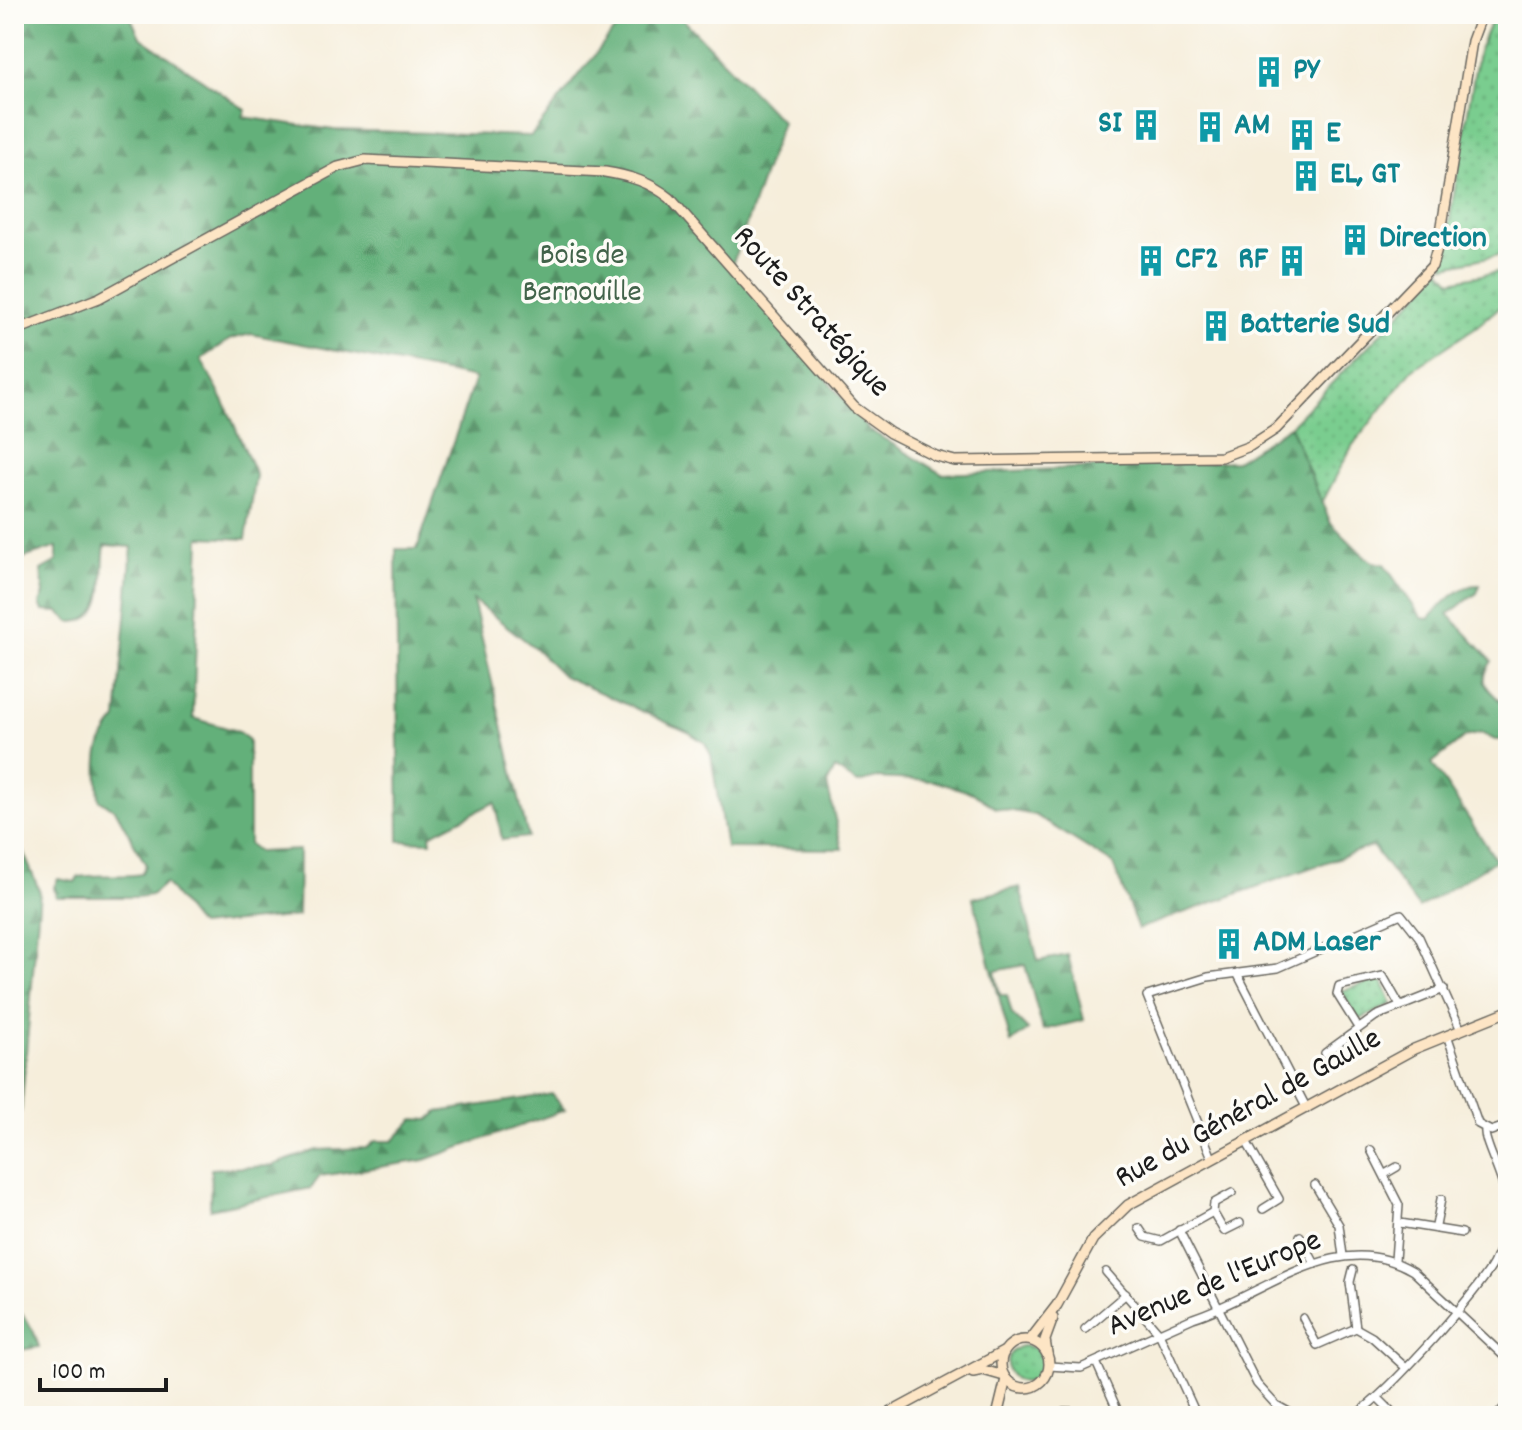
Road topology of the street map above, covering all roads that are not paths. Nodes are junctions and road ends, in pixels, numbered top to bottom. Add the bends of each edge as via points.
1 (1482, 14) edge
2 (14, 331) edge
3 (1237, 973) junction
4 (1444, 989) junction
5 (1399, 1004) junction
6 (1508, 1011) edge
7 (1357, 1026) junction
8 (1461, 1030) junction
9 (1447, 1035) junction
10 (1325, 1053) dead end
11 (1307, 1109) junction
12 (1508, 1125) edge
13 (1485, 1130) junction
14 (1246, 1141) junction
15 (1371, 1150) dead end
16 (1212, 1158) junction
17 (1397, 1167) dead end
18 (1385, 1174) junction
19 (1315, 1185) dead end
20 (1232, 1193) dead end
21 (1507, 1197) edge
22 (1441, 1199) dead end
23 (1263, 1209) dead end
24 (1213, 1212) junction
25 (1240, 1223) dead end
26 (1400, 1223) junction
27 (1436, 1226) junction
28 (1139, 1228) dead end
29 (1179, 1230) junction
30 (1462, 1233) dead end
31 (1300, 1236) dead end
32 (1498, 1254) junction
33 (1343, 1256) junction
34 (1395, 1260) junction
35 (1508, 1261) edge
36 (1315, 1264) junction
37 (1353, 1270) dead end
38 (1106, 1272) dead end
39 (1126, 1294) junction
40 (1057, 1305) junction
41 (1220, 1307) junction
42 (1457, 1310) junction
43 (1303, 1318) dead end
44 (1356, 1328) junction
45 (1085, 1329) dead end
46 (1159, 1333) junction
47 (1030, 1340) junction
48 (1003, 1352) junction
49 (1047, 1353) junction
50 (1508, 1360) edge
51 (1096, 1362) junction
52 (1049, 1366) junction
53 (1405, 1367) junction
54 (970, 1372) junction
55 (1005, 1378) junction
56 (1024, 1388) junction
57 (1378, 1398) junction
58 (1508, 1403) edge
59 (999, 1412) edge
60 (1118, 1412) edge
61 (1284, 1414) edge
62 (884, 1416) edge
63 (1061, 1416) edge
64 (1197, 1416) edge
65 (1296, 1416) edge
66 (1352, 1416) edge
67 (1396, 1416) edge
68 (1497, 1416) edge

1 - 2 street, Route Stratégique via 1472,41 1432,266 1276,429 1221,457 977,463 936,456 854,407 690,217 655,186 605,172 365,160 338,167 99,298
3 - 4 street via 1278,968 1401,914 1419,937
3 - 11 street
3 - 16 street via 1147,996
4 - 5 street
4 - 8 street
5 - 7 street
5 - 7 street via 1383,976 1339,986 1337,994
6 - 8 street, Rue du Général de Gaulle
7 - 10 street
8 - 9 street, Rue du Général de Gaulle
9 - 11 street, Rue du Général de Gaulle
9 - 13 street via 1478,1124
11 - 14 street, Rue du Général de Gaulle
12 - 13 street
13 - 21 street
14 - 16 street, Rue du Général de Gaulle
14 - 23 street via 1279,1199
15 - 18 street
16 - 40 street, Rue du Général de Gaulle via 1110,1219 1086,1250
17 - 18 street
18 - 26 street via 1397,1198
19 - 33 street via 1339,1225
20 - 24 street via 1214,1203
21 - 32 street
22 - 27 street
24 - 25 street via 1224,1231
24 - 29 street
26 - 27 street
26 - 34 street
27 - 30 street
28 - 29 street via 1145,1237 1161,1241
29 - 41 street
31 - 36 street
32 - 35 street
32 - 42 street
33 - 34 street, Avenue de l'Europe
33 - 36 street, Avenue de l'Europe
34 - 42 street
36 - 41 street, Avenue de l'Europe
37 - 44 street
38 - 39 street
39 - 45 street
39 - 46 street
40 - 47 street, Rue du Général de Gaulle
40 - 49 street, Rue du Général de Gaulle via 1045,1340
41 - 46 street, Avenue de l'Europe
41 - 61 street via 1257,1384
42 - 50 street
42 - 53 street
43 - 44 street via 1319,1345
44 - 53 street
46 - 51 street, Avenue de l'Europe
46 - 64 street
47 - 48 street via 1014,1341
47 - 49 street
48 - 54 street
48 - 55 street
49 - 52 street
51 - 52 street, Avenue de l'Europe via 1076,1370
51 - 60 street
52 - 56 street via 1038,1384
53 - 57 street
54 - 55 street via 983,1370
54 - 62 street
55 - 56 street
55 - 59 street
56 - 59 street
57 - 66 street
57 - 67 street
58 - 68 street
60 - 63 street via 1064,1411
61 - 65 street

